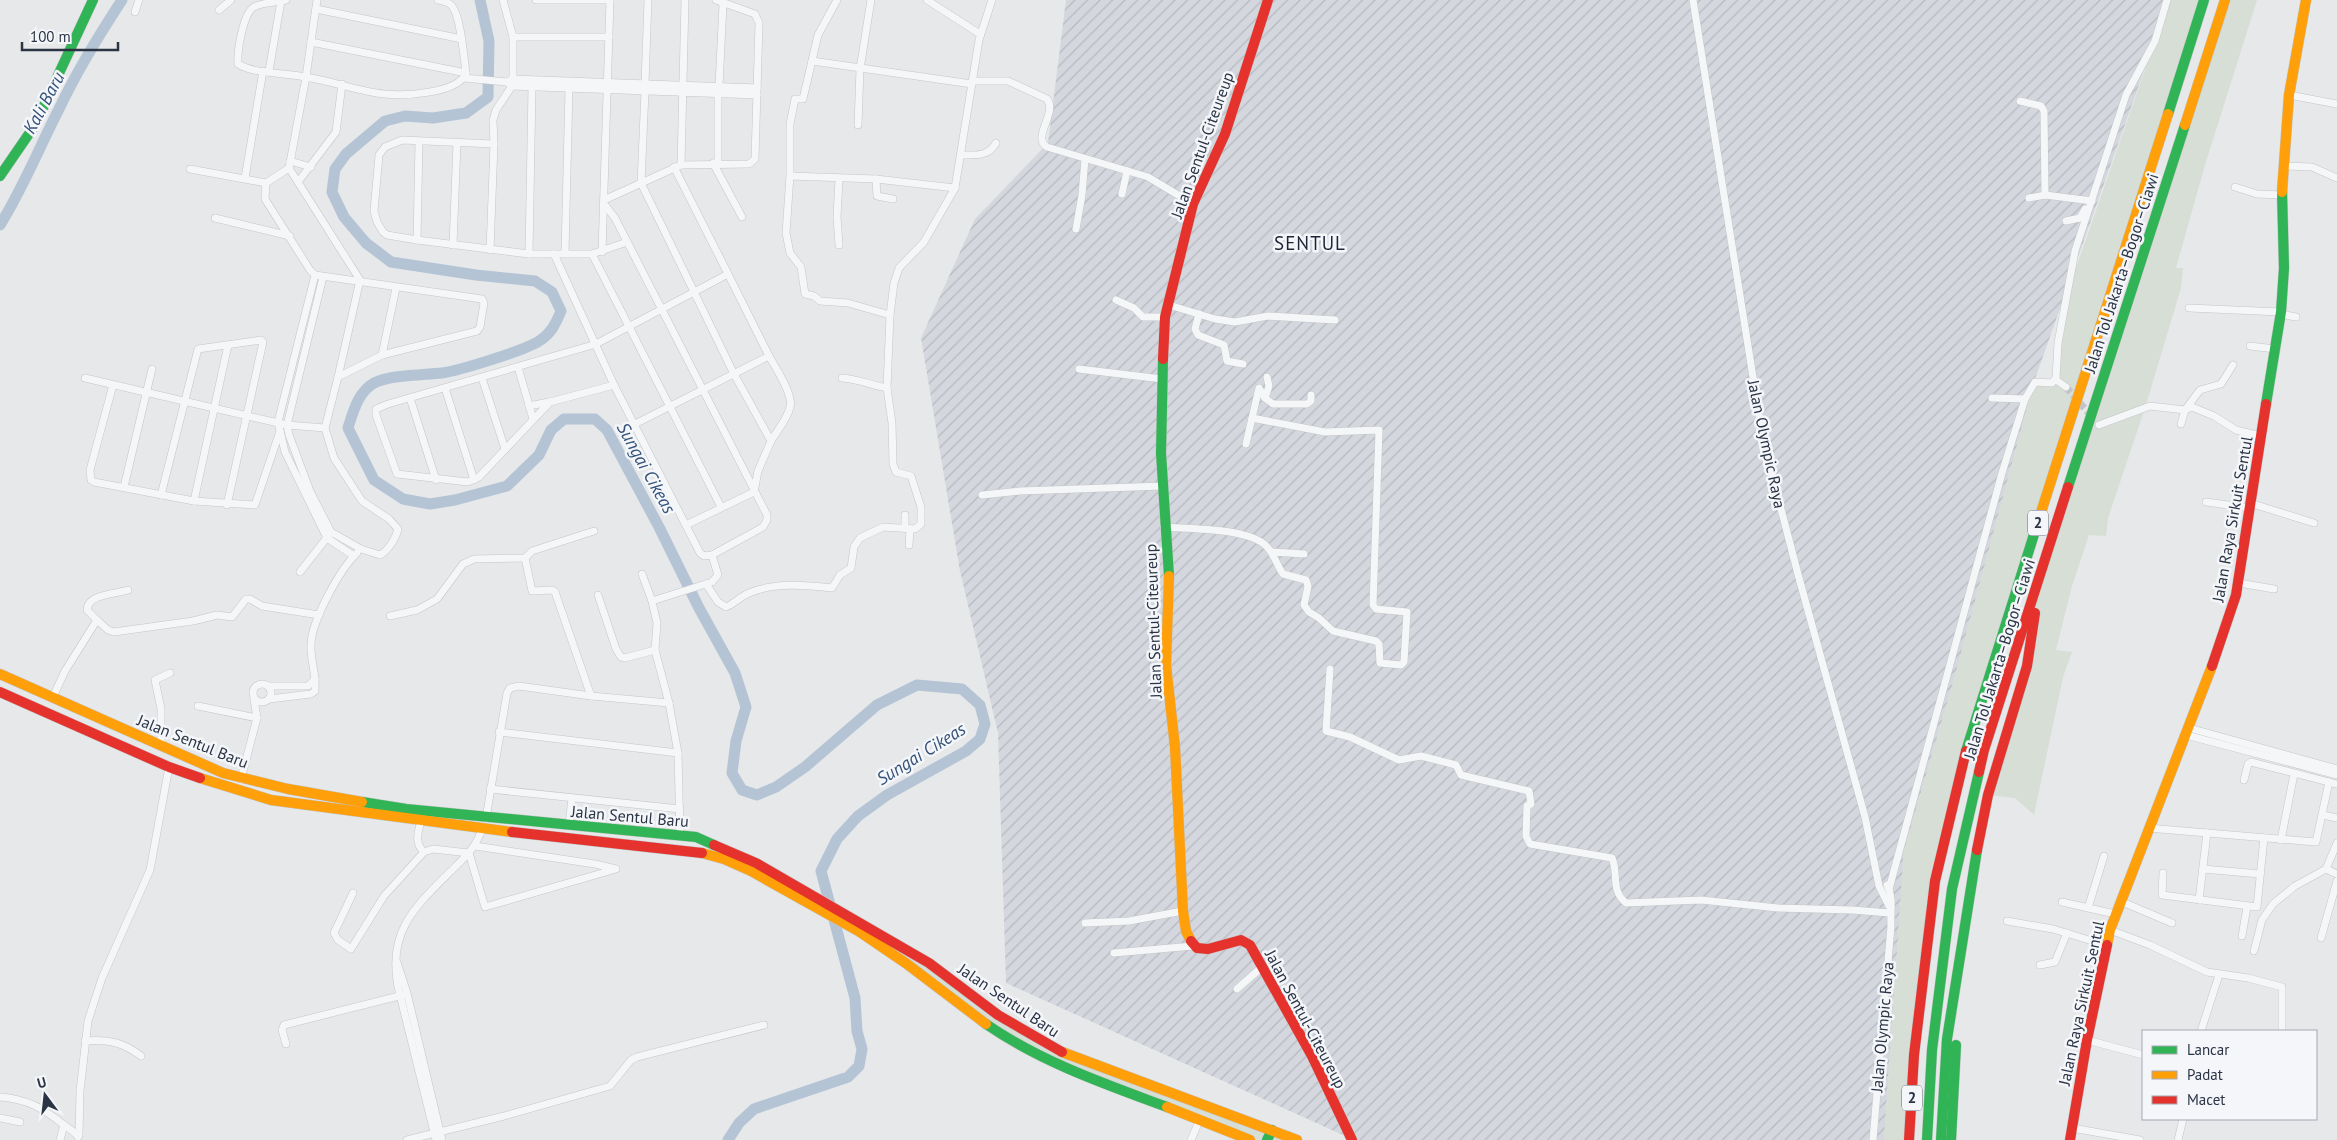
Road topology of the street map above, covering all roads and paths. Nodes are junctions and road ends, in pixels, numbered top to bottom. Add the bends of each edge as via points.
1 (85, 0) edge
2 (93, 0) edge
3 (139, 0) edge
4 (231, 0) edge
5 (317, 0) edge
6 (438, 0) edge
7 (503, 0) edge
8 (536, 0) edge
9 (610, 0) edge
10 (648, 0) edge
11 (685, 0) edge
12 (837, 0) edge
13 (872, 0) edge
14 (927, 0) edge
15 (992, 0) edge
16 (1268, 0) edge
17 (1693, 0) edge
18 (2167, 0) edge
19 (2204, 0) edge
20 (2225, 0) edge
21 (2306, 0) edge
22 (284, 1) edge
23 (720, 2) edge
24 (316, 9) junction
25 (219, 10) dead end
26 (135, 12) dead end
27 (980, 34) junction
28 (609, 37) junction
29 (513, 38) junction
30 (462, 39) junction
31 (311, 42) junction
32 (812, 61) junction
33 (860, 70) junction
34 (266, 71) junction
35 (306, 77) junction
36 (468, 77) junction
37 (511, 82) junction
38 (972, 82) junction
39 (342, 84) junction
40 (608, 86) junction
41 (532, 87) junction
42 (645, 87) junction
43 (569, 88) junction
44 (683, 89) junction
45 (719, 90) junction
46 (757, 91) junction
47 (2289, 95) junction
48 (2020, 101) dead end
49 (2337, 104) edge
50 (858, 125) dead end
51 (419, 142) junction
52 (457, 143) junction
53 (996, 143) dead end
54 (494, 144) junction
55 (961, 155) junction
56 (1084, 159) junction
57 (0, 162) edge
58 (715, 163) junction
59 (290, 164) junction
60 (678, 166) junction
61 (2283, 166) junction
62 (311, 167) junction
63 (190, 169) dead end
64 (1127, 171) junction
65 (0, 176) edge
66 (790, 176) junction
67 (245, 178) junction
68 (2337, 178) edge
69 (838, 179) junction
70 (876, 179) junction
71 (298, 182) junction
72 (266, 183) junction
73 (641, 184) junction
74 (2235, 187) dead end
75 (955, 188) junction
76 (1122, 194) dead end
77 (2045, 195) junction
78 (2282, 195) junction
79 (2030, 198) dead end
80 (893, 199) dead end
81 (2089, 201) junction
82 (604, 202) junction
83 (1193, 204) junction
84 (742, 217) dead end
85 (215, 218) dead end
86 (2066, 221) dead end
87 (1076, 229) dead end
88 (290, 236) junction
89 (417, 240) junction
90 (627, 242) junction
91 (453, 245) junction
92 (839, 246) dead end
93 (490, 250) junction
94 (602, 252) junction
95 (529, 254) junction
96 (554, 254) junction
97 (564, 254) junction
98 (592, 254) junction
99 (728, 274) junction
100 (315, 275) junction
101 (323, 277) junction
102 (360, 280) junction
103 (396, 288) junction
104 (695, 292) junction
105 (1116, 300) dead end
106 (1169, 305) junction
107 (2189, 308) dead end
108 (661, 309) junction
109 (2280, 313) junction
110 (1199, 314) junction
111 (890, 316) junction
112 (1165, 317) junction
113 (2296, 317) dead end
114 (1336, 320) dead end
115 (628, 326) junction
116 (228, 344) junction
117 (596, 344) junction
118 (2250, 346) dead end
119 (2275, 349) junction
120 (382, 355) junction
121 (769, 356) junction
122 (1243, 364) dead end
123 (2233, 365) dead end
124 (518, 367) junction
125 (1079, 368) dead end
126 (152, 369) dead end
127 (734, 374) junction
128 (338, 377) junction
129 (1266, 377) dead end
130 (85, 378) dead end
131 (482, 378) junction
132 (842, 378) dead end
133 (1162, 379) junction
134 (2056, 380) junction
135 (614, 384) junction
136 (113, 385) junction
137 (2066, 387) tunnel mouth
138 (445, 388) junction
139 (887, 388) junction
140 (702, 390) junction
141 (148, 392) junction
142 (1311, 395) dead end
143 (410, 398) junction
144 (1265, 398) junction
145 (1992, 398) dead end
146 (2025, 399) junction
147 (185, 401) junction
148 (550, 402) junction
149 (529, 406) junction
150 (670, 407) junction
151 (215, 408) junction
152 (2185, 410) junction
153 (246, 416) junction
154 (1252, 418) junction
155 (533, 420) junction
156 (278, 422) junction
157 (635, 424) junction
158 (2181, 424) dead end
159 (287, 425) junction
160 (2099, 425) dead end
161 (325, 428) junction
162 (280, 431) junction
163 (2261, 436) junction
164 (770, 441) junction
165 (1246, 444) dead end
166 (505, 449) junction
167 (286, 452) junction
168 (273, 454) junction
169 (436, 480) junction
170 (474, 480) junction
171 (1162, 486) junction
172 (124, 487) junction
173 (754, 492) junction
174 (161, 494) junction
175 (982, 495) dead end
176 (194, 501) junction
177 (2206, 502) dead end
178 (227, 505) junction
179 (720, 506) junction
180 (2250, 506) junction
181 (905, 515) dead end
182 (2314, 523) dead end
183 (686, 525) junction
184 (1164, 527) junction
185 (907, 529) junction
186 (594, 531) dead end
187 (329, 535) junction
188 (910, 546) dead end
189 (361, 549) junction
190 (1272, 552) junction
191 (1304, 554) dead end
192 (354, 556) junction
193 (712, 556) junction
194 (525, 558) junction
195 (300, 572) dead end
196 (642, 574) dead end
197 (2040, 576) junction
198 (2239, 582) junction
199 (705, 585) junction
200 (2274, 589) dead end
201 (128, 590) dead end
202 (598, 595) dead end
203 (652, 601) junction
204 (319, 615) junction
205 (390, 616) dead end
206 (97, 620) junction
207 (655, 650) junction
208 (1330, 669) dead end
209 (170, 673) dead end
210 (0, 674) edge
211 (315, 679) junction
212 (268, 686) junction
213 (0, 692) edge
214 (591, 696) junction
215 (53, 697) junction
216 (254, 699) junction
217 (268, 700) junction
218 (669, 703) junction
219 (198, 706) dead end
220 (77, 708) junction
221 (48, 713) junction
222 (257, 718) junction
223 (70, 724) junction
224 (499, 732) junction
225 (2188, 732) junction
226 (161, 746) junction
227 (678, 753) junction
228 (169, 767) junction
229 (2337, 769) edge
230 (2294, 774) junction
231 (2337, 775) edge
232 (241, 779) junction
233 (2244, 780) dead end
234 (2333, 783) edge
235 (490, 789) junction
236 (572, 798) junction
237 (337, 804) junction
238 (680, 809) junction
239 (406, 814) junction
240 (2323, 815) junction
241 (486, 818) junction
242 (2337, 818) edge
243 (421, 821) junction
244 (558, 824) junction
245 (572, 825) junction
246 (2148, 828) junction
247 (482, 829) junction
248 (2207, 833) junction
249 (680, 835) junction
250 (557, 838) junction
251 (2264, 838) junction
252 (572, 839) junction
253 (2281, 840) junction
254 (2337, 843) edge
255 (475, 846) junction
256 (424, 852) junction
257 (469, 853) junction
258 (2104, 856) dead end
259 (2203, 869) junction
260 (2326, 870) junction
261 (2163, 873) dead end
262 (2260, 874) junction
263 (2337, 874) edge
264 (1879, 879) junction
265 (2337, 881) edge
266 (790, 887) junction
267 (1888, 889) junction
268 (353, 893) dead end
269 (2199, 900) junction
270 (2120, 901) junction
271 (2062, 902) dead end
272 (2247, 907) junction
273 (2088, 908) junction
274 (1183, 911) junction
275 (1890, 911) junction
276 (2115, 914) junction
277 (2007, 921) dead end
278 (2172, 922) dead end
279 (1085, 923) dead end
280 (2110, 930) junction
281 (2067, 933) junction
282 (2242, 936) dead end
283 (2321, 938) dead end
284 (886, 944) junction
285 (2106, 945) junction
286 (1193, 946) junction
287 (2254, 951) dead end
288 (1114, 953) dead end
289 (2040, 965) dead end
290 (1262, 967) junction
291 (1956, 973) junction
292 (2219, 975) junction
293 (1237, 989) dead end
294 (404, 995) junction
295 (764, 1025) dead end
296 (2201, 1030) edge
297 (2282, 1030) edge
298 (2087, 1040) junction
299 (85, 1041) junction
300 (286, 1044) dead end
301 (2142, 1055) edge
302 (140, 1056) dead end
303 (0, 1097) edge
304 (0, 1118) edge
305 (1200, 1118) junction
306 (2183, 1120) edge
307 (20, 1122) dead end
308 (66, 1126) junction
309 (2072, 1128) junction
310 (1272, 1130) junction
311 (78, 1136) edge
312 (438, 1137) edge
313 (1291, 1139) edge
314 (60, 1140) edge
315 (407, 1140) edge
316 (1191, 1140) edge
317 (1250, 1140) edge
318 (1267, 1140) edge
319 (1352, 1140) edge
320 (1873, 1140) edge
321 (1909, 1140) edge
322 (1927, 1140) edge
323 (1941, 1140) edge
324 (1951, 1140) edge
325 (2070, 1140) edge
326 (2140, 1140) edge
327 (2178, 1140) edge

1 - 57 main road via 39,101
2 - 65 main road via 35,125
3 - 26 street
4 - 25 street
5 - 24 street
6 - 30 street via 452,6
7 - 29 street
8 - 9 street
9 - 28 street
10 - 42 street
11 - 44 street
12 - 32 street via 818,35
13 - 33 street
14 - 27 street
15 - 27 street
16 - 83 main road, Jalan Sentul-Citeureup via 1225,134
17 - 264 street, Jalan Olympic Raya via 1763,440
18 - 81 street via 2155,41 2126,95
19 - 321 main road, Jalan Tol Jakarta–Bogor–Ciawi / 2 via 1966,751 1933,891 1914,1056
20 - 197 main road, Jalan Tol Jakarta–Bogor–Ciawi / 2
21 - 47 main road, Jalan Raya Sirkuit Sentul
22 - 34 street
22 - 34 street via 254,7 242,31 238,64
23 - 45 street
23 - 46 street via 756,15 760,28
24 - 30 street
24 - 31 street
27 - 38 street
28 - 29 street
28 - 40 street
29 - 37 street
30 - 36 street
31 - 35 street
31 - 36 street
32 - 33 street
32 - 66 street via 803,98 796,99 790,124
33 - 38 street
33 - 50 street
34 - 35 street
34 - 67 street
35 - 39 street
35 - 59 street
36 - 37 street
36 - 39 street via 445,89 410,94 384,94
37 - 40 street
37 - 41 street
37 - 54 street via 494,115
38 - 55 street
38 - 56 street via 1008,81 1046,99 1050,109 1042,137 1044,145
39 - 62 street via 336,132
40 - 42 street
40 - 43 street
40 - 82 street
41 - 43 street
41 - 95 street
42 - 44 street
42 - 73 street
43 - 97 street
44 - 45 street
44 - 60 street
45 - 46 street
45 - 58 street
46 - 58 street via 754,161 749,164
47 - 49 street
47 - 61 main road, Jalan Raya Sirkuit Sentul
48 - 77 street via 2041,106 2044,111
51 - 52 street
51 - 89 street
51 - 89 street via 402,140 381,152 374,211 377,222 387,235
52 - 54 street
52 - 91 street
53 - 55 street via 987,154
54 - 93 street
55 - 75 street
56 - 64 street
56 - 87 street
58 - 60 street
58 - 84 street
59 - 62 street
59 - 71 street
59 - 72 street
60 - 73 street
60 - 99 street
61 - 68 street via 2312,167
61 - 78 main road, Jalan Raya Sirkuit Sentul
62 - 71 street
63 - 67 street
64 - 76 street
64 - 83 street via 1158,182
66 - 69 street
66 - 111 street via 786,233 790,253 801,267 804,292 817,300 848,303
67 - 72 street
69 - 70 street
69 - 92 street
70 - 75 street
70 - 80 street via 877,196
71 - 102 street
72 - 88 street via 265,199
73 - 82 street
73 - 104 street
74 - 78 street via 2257,194
75 - 111 street via 924,242 899,268
77 - 79 street
77 - 81 street
78 - 109 main road, Jalan Raya Sirkuit Sentul via 2284,268
81 - 86 street via 2082,217
81 - 134 street via 2075,251 2058,343
82 - 90 street
82 - 94 street
83 - 106 main road, Jalan Sentul-Citeureup
85 - 88 street
88 - 100 street
89 - 91 street
90 - 94 street
90 - 108 street
91 - 93 street
93 - 95 street
94 - 98 street
95 - 96 street
96 - 97 street
96 - 117 street
97 - 98 street
98 - 115 street
99 - 104 street
99 - 121 street
100 - 101 street
100 - 156 street
101 - 102 street
101 - 159 street
102 - 103 street
102 - 128 street
103 - 120 street
103 - 120 street via 482,299 480,327 477,331
104 - 108 street
104 - 127 street
105 - 112 street via 1134,308 1143,317
106 - 110 street
106 - 112 main road, Jalan Sentul-Citeureup
107 - 109 street
108 - 115 street
108 - 140 street
109 - 113 street
109 - 119 main road, Jalan Raya Sirkuit Sentul
110 - 114 street via 1235,322 1268,316
110 - 122 street via 1197,334 1224,345 1229,362
111 - 139 street
112 - 133 main road, Jalan Sentul-Citeureup
115 - 117 street
115 - 150 street
116 - 147 street via 198,349
116 - 151 street
116 - 153 street via 263,342
117 - 124 street
117 - 135 street
118 - 119 street
119 - 163 main road, Jalan Raya Sirkuit Sentul
120 - 128 street
121 - 127 street
121 - 164 street via 791,402
123 - 152 street via 2220,384 2200,390
124 - 131 street
124 - 149 street
125 - 133 street
126 - 141 street
127 - 140 street
127 - 164 street
128 - 161 street
129 - 144 street via 1269,386
130 - 136 street
131 - 138 street
131 - 166 street
132 - 139 street via 861,379 867,384
133 - 171 main road, Jalan Sentul-Citeureup
134 - 137 street
134 - 146 street via 2035,382
135 - 148 street
135 - 157 street
136 - 141 street
136 - 172 street via 90,470 91,480
138 - 143 street
138 - 170 street
139 - 185 street via 893,467 899,474 911,476 921,507 921,524 915,530
140 - 150 street
140 - 173 street
141 - 147 street
141 - 172 street
142 - 144 street via 1311,401 1304,405 1274,404
143 - 169 street
143 - 169 street via 379,407 376,415 397,474
144 - 154 street via 1258,389
145 - 146 street
146 - 267 street
147 - 151 street
147 - 174 street
148 - 149 street
148 - 155 street
149 - 155 street
150 - 157 street
150 - 179 street
151 - 153 street
151 - 176 street
152 - 158 street
152 - 160 street via 2150,406
152 - 163 street via 2198,409 2236,430
153 - 156 street
153 - 178 street
154 - 165 street
154 - 190 street via 1324,432 1379,430 1373,605 1376,609 1407,612 1404,662 1401,665 1383,664 1379,660 1377,641 1333,631 1306,610 1306,580 1283,574
155 - 166 street
156 - 159 street
156 - 162 street
157 - 183 street
159 - 161 street
159 - 187 street via 294,452
161 - 189 street via 334,458 362,501 398,529 384,553 377,555
162 - 167 street
162 - 168 street
163 - 180 main road, Jalan Raya Sirkuit Sentul
164 - 173 street
166 - 170 street
167 - 168 street
167 - 187 street
168 - 178 street via 257,505
169 - 170 street
171 - 175 street
171 - 184 main road, Jalan Sentul-Citeureup
172 - 174 street
173 - 179 street
173 - 193 street via 767,515 767,522 759,530
174 - 176 street
176 - 178 street
177 - 180 street
179 - 183 street
180 - 182 street
180 - 198 main road, Jalan Raya Sirkuit Sentul
181 - 185 street
183 - 193 street via 700,553
184 - 190 street via 1233,533 1261,542
184 - 274 main road, Jalan Sentul-Citeureup via 1169,571 1166,665 1176,747
185 - 188 street
185 - 199 street via 883,527 860,538 854,547 851,568 840,575 832,588 764,588 741,596 726,607
186 - 194 street via 539,548
187 - 189 street
187 - 192 street
187 - 195 street
189 - 192 street
190 - 191 street
192 - 204 street
193 - 199 street via 718,574 716,579
194 - 205 street via 474,559 463,564 437,599 417,610
194 - 214 street via 532,591 555,592
196 - 203 street
197 - 291 main road via 2027,666 1980,828
197 - 322 main road, Jalan Tol Jakarta–Bogor–Ciawi / 2 via 1984,750 1952,889 1932,1050
198 - 200 street
198 - 225 main road, Jalan Raya Sirkuit Sentul
199 - 203 street
201 - 206 street via 90,601 86,609
202 - 207 street via 620,657
203 - 207 street via 658,631
204 - 206 street via 262,606 248,599 232,617 218,615 114,632
204 - 211 street via 312,630 311,644
206 - 215 street
207 - 218 street
208 - 275 street via 1326,730 1350,737 1399,760 1431,757 1456,765 1461,775 1529,791 1531,804 1527,806 1526,836 1530,844 1612,858 1615,887 1619,898 1626,903 1701,900 1778,908
209 - 226 street via 155,680 161,709
210 - 215 main road, Jalan Sentul Baru
211 - 212 street via 308,686
211 - 217 street via 315,691 311,694
212 - 216 street via 256,686 252,691
212 - 217 street via 271,692
213 - 221 main road, Jalan Sentul Baru
214 - 218 street
214 - 224 street via 519,686 510,688
215 - 220 main road, Jalan Sentul Baru
215 - 221 main road via 52,709
216 - 217 street via 261,703
216 - 222 street
217 - 222 street
218 - 227 street
219 - 222 street
220 - 223 main road
220 - 226 main road, Jalan Sentul Baru
221 - 223 main road, Jalan Sentul Baru
222 - 232 street
223 - 228 main road, Jalan Sentul Baru
224 - 227 street
224 - 235 street
225 - 229 street
225 - 231 street
225 - 246 main road, Jalan Raya Sirkuit Sentul
226 - 232 main road, Jalan Sentul Baru
227 - 238 street
228 - 237 main road, Jalan Sentul Baru via 271,800
228 - 299 street via 150,870 100,984
230 - 233 street via 2251,762
230 - 234 street
230 - 253 street
232 - 237 main road, Jalan Sentul Baru
234 - 240 street
235 - 236 street
235 - 241 street
236 - 238 street
236 - 245 street
237 - 239 main road, Jalan Sentul Baru
238 - 249 street
239 - 241 main road, Jalan Sentul Baru
239 - 243 main road, Jalan Sentul Baru
240 - 242 street
240 - 253 street via 2316,842
241 - 244 main road, Jalan Sentul Baru
243 - 247 main road, Jalan Sentul Baru
243 - 256 street via 417,838
244 - 245 main road, Jalan Sentul Baru
244 - 250 main road
245 - 249 main road, Jalan Sentul Baru
245 - 252 main road
246 - 248 street
246 - 270 main road, Jalan Raya Sirkuit Sentul
247 - 250 main road, Jalan Sentul Baru
247 - 255 street
248 - 251 street
248 - 259 street
249 - 266 main road, Jalan Sentul Baru via 696,837 738,854
250 - 252 main road, Jalan Sentul Baru
251 - 253 street
251 - 262 street
252 - 266 main road, Jalan Sentul Baru via 709,854
254 - 260 street
255 - 257 street
255 - 257 street via 616,869 485,907
256 - 257 street via 433,849
256 - 268 street via 384,896 352,949 338,940 334,933
257 - 294 street via 425,896 398,938 397,962
258 - 273 street
259 - 262 street
259 - 269 street
260 - 263 street
260 - 287 street via 2295,886 2273,904 2262,920
261 - 269 street via 2162,895
262 - 272 street via 2258,908
264 - 267 street, Jalan Olympic Raya
264 - 275 street, Jalan Olympic Raya
265 - 283 street
266 - 284 main road, Jalan Sentul Baru
267 - 275 street, Jalan Olympic Raya via 1892,901
269 - 272 street
270 - 276 main road, Jalan Raya Sirkuit Sentul
270 - 278 street
271 - 273 street
272 - 282 street
273 - 276 street
274 - 279 street via 1129,921
274 - 286 main road, Jalan Sentul-Citeureup
275 - 320 street, Jalan Olympic Raya
276 - 280 main road, Jalan Raya Sirkuit Sentul
277 - 281 street
280 - 285 main road, Jalan Raya Sirkuit Sentul
280 - 292 street
281 - 285 street
281 - 289 street via 2055,962
284 - 305 main road, Jalan Sentul Baru via 980,1020 1039,1055 1083,1075
284 - 310 main road, Jalan Sentul Baru via 929,963 977,1000 1048,1046
285 - 298 main road, Jalan Raya Sirkuit Sentul
286 - 288 street
286 - 290 main road, Jalan Sentul-Citeureup via 1201,949 1246,941
290 - 293 street
290 - 319 main road, Jalan Sentul-Citeureup via 1312,1056
291 - 323 main road
291 - 324 main road
292 - 296 street
292 - 297 street via 2282,987
294 - 300 street via 284,1025 282,1030
294 - 312 street
295 - 312 street via 637,1057 610,1086
298 - 301 street
298 - 309 main road, Jalan Raya Sirkuit Sentul
299 - 302 street via 108,1040 129,1047
299 - 311 street
303 - 308 street via 35,1104
304 - 307 street
305 - 316 street
305 - 317 main road, Jalan Sentul Baru
306 - 327 street
308 - 311 street
308 - 314 street
309 - 325 main road, Jalan Raya Sirkuit Sentul
309 - 326 street
310 - 313 main road, Jalan Sentul Baru
310 - 318 main road
312 - 315 street

